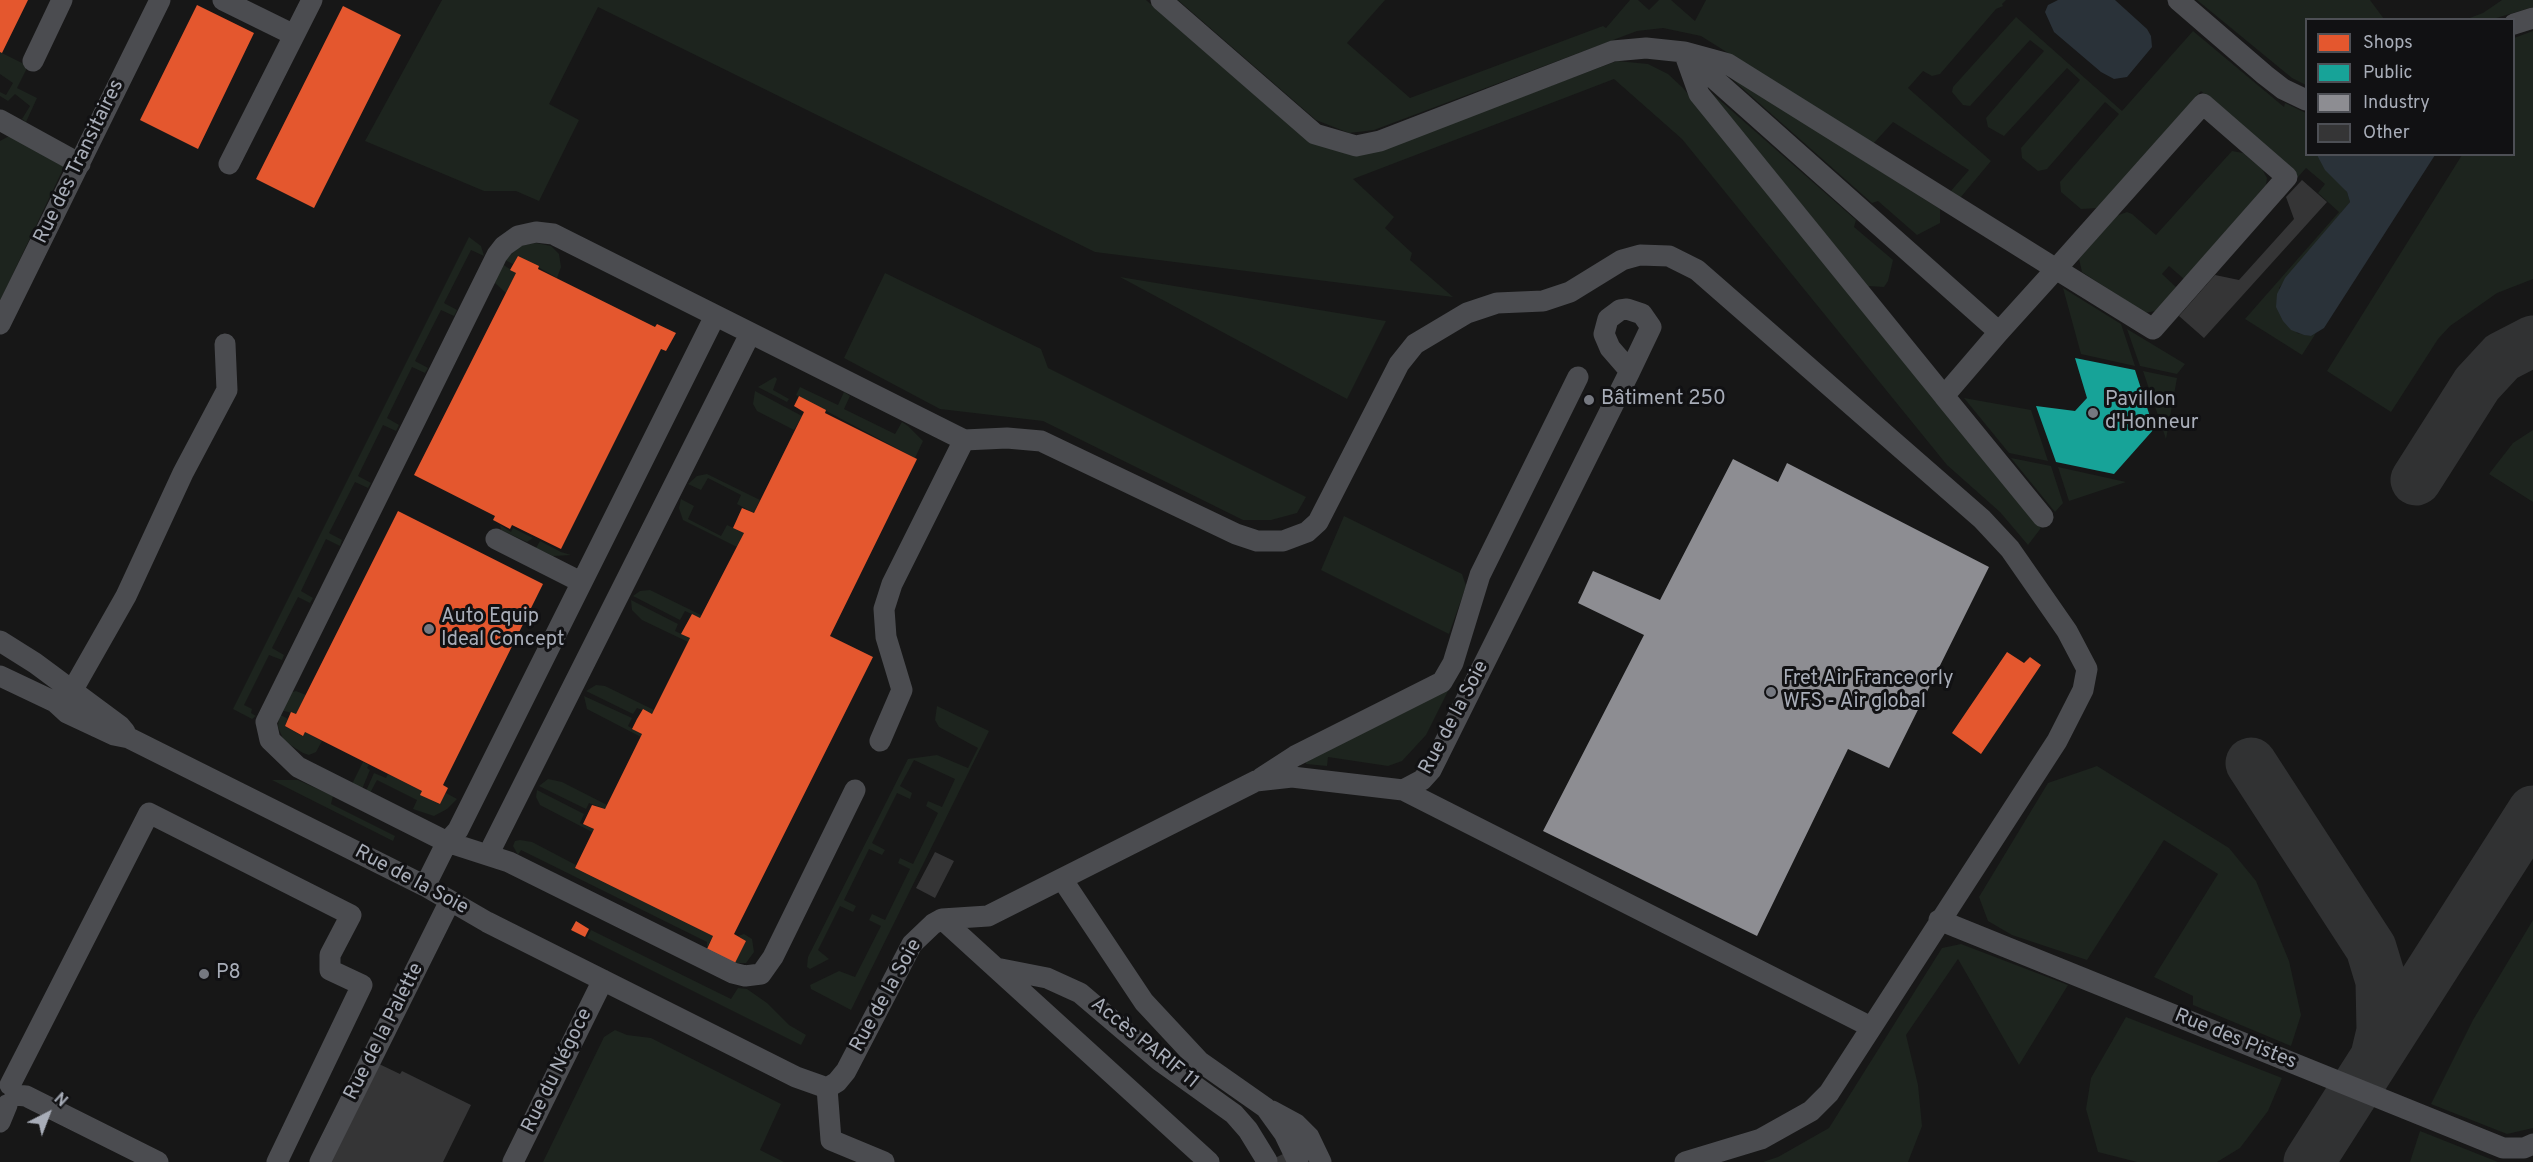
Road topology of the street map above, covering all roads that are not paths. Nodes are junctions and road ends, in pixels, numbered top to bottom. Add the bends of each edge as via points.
1 (62, 0) edge
2 (160, 0) edge
3 (223, 0) edge
4 (312, 0) edge
5 (1161, 0) edge
6 (2178, 0) edge
7 (2533, 18) edge
8 (2515, 24) edge
9 (294, 35) junction
10 (1684, 52) junction
11 (33, 61) dead end
12 (2305, 99) edge
13 (0, 120) edge
14 (80, 164) junction
15 (229, 164) dead end
16 (2056, 269) junction
17 (715, 316) junction
18 (0, 324) edge
19 (1999, 332) junction
20 (750, 334) junction
21 (225, 344) dead end
22 (1630, 371) dead end
23 (1578, 377) dead end
24 (1944, 396) junction
25 (964, 441) junction
26 (2043, 517) dead end
27 (496, 539) dead end
28 (582, 582) junction
29 (0, 641) edge
30 (0, 676) edge
31 (64, 697) junction
32 (880, 741) dead end
33 (1256, 781) junction
34 (855, 790) dead end
35 (1403, 790) junction
36 (447, 842) junction
37 (488, 855) junction
38 (1062, 879) junction
39 (425, 886) junction
40 (450, 901) junction
41 (942, 920) junction
42 (1939, 920) junction
43 (996, 968) junction
44 (603, 980) junction
45 (1871, 1027) junction
46 (1217, 1075) junction
47 (827, 1088) junction
48 (1199, 1089) junction
49 (5, 1100) edge
50 (1266, 1108) junction
51 (2533, 1144) edge
52 (1267, 1161) edge
53 (158, 1162) edge
54 (277, 1162) edge
55 (320, 1162) edge
56 (513, 1162) edge
57 (884, 1162) edge
58 (1209, 1162) edge
59 (1298, 1162) edge
60 (1321, 1162) edge
61 (1685, 1162) edge

1 - 11 street
2 - 14 street, Rue des Transitaires
3 - 9 street
4 - 9 street
5 - 10 street via 1315,134 1356,146 1380,141 1613,51 1646,48
6 - 12 street via 2265,75
7 - 8 street
9 - 15 street
10 - 16 street via 1728,64
10 - 19 street
10 - 24 street via 1699,94
13 - 14 street
14 - 18 street, Rue des Transitaires
16 - 16 street via 2203,104 2287,177 2153,329
16 - 19 street
17 - 20 street
17 - 28 street
17 - 36 street via 553,234 518,236 497,255 266,722 270,740 298,767
19 - 24 street
20 - 25 street
20 - 37 street
21 - 31 street via 227,390 126,596
22 - 35 street, Rue de la Soie via 1431,771 1418,784
23 - 33 street via 1480,575 1453,663 1442,682 1295,756
24 - 26 street
25 - 32 street via 892,584 884,609 886,637 902,690
25 - 42 street via 1041,441 1236,534 1257,541 1283,541 1307,532 1318,522 1399,364 1415,344 1467,313 1497,303 1543,301 1570,292 1622,260 1640,255 1669,256 1697,270 1982,519 2010,549 2067,631 2087,669 2083,690 2057,741
27 - 28 street
28 - 36 street via 458,830
29 - 31 street, Rue de la Soie
30 - 31 street, Rue de la Soie
31 - 39 street, Rue de la Soie via 120,726 129,738
33 - 35 street, Rue de la Soie via 1292,777
33 - 38 street, Rue de la Soie
34 - 37 street via 773,957 755,977 733,974
35 - 45 street
36 - 37 street
36 - 39 street
38 - 41 street, Rue de la Soie via 988,916
38 - 46 street via 1144,1002
39 - 40 street, Rue de la Soie
40 - 44 street, Rue de la Soie
40 - 55 street, Rue de la Palette
41 - 43 street, Accès PARIF 11
41 - 47 street, Rue de la Soie via 925,929 912,944 846,1071
42 - 45 street
42 - 51 street, Rue des Pistes via 2503,1148
43 - 48 street, Accès PARIF 11 via 1047,978 1080,993 1145,1050
43 - 58 street, Accès PARIF 11
44 - 47 street, Rue de la Soie via 796,1077
44 - 56 street, Rue du Négoce
45 - 61 street via 1829,1093 1811,1111 1761,1139
46 - 48 street
46 - 50 street
47 - 57 street via 831,1140
48 - 52 street, Accès PARIF 11 via 1234,1114
49 - 53 street via 26,1096
49 - 54 street via 149,813 351,915 330,955 330,970 362,986
50 - 59 street
50 - 60 street via 1296,1124 1309,1137

